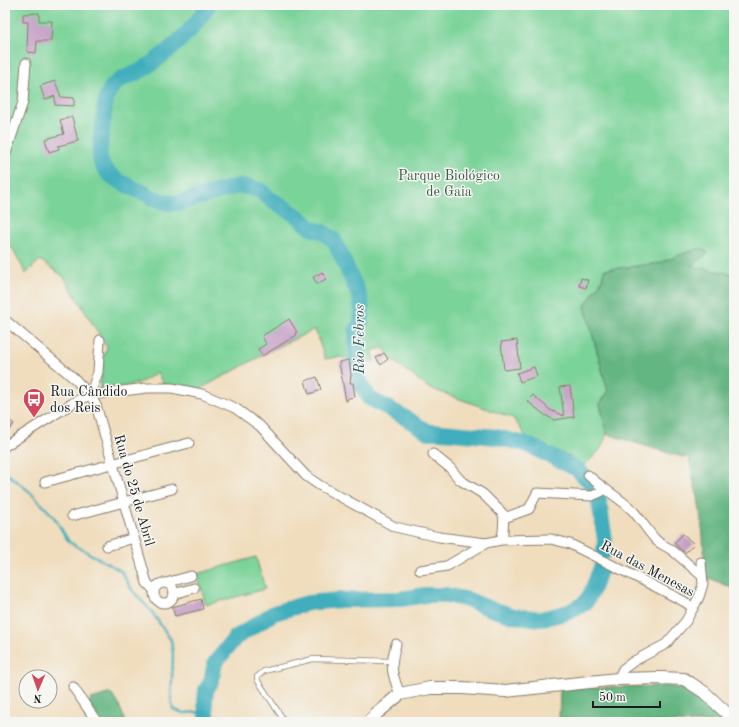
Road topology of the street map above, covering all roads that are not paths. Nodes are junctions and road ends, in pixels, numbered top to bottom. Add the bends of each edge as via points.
1 (26, 63) dead end
2 (5, 156) edge
3 (5, 320) edge
4 (100, 340) dead end
5 (90, 395) junction
6 (190, 443) dead end
7 (5, 446) edge
8 (433, 454) dead end
9 (113, 463) junction
10 (588, 475) dead end
11 (46, 482) dead end
12 (172, 489) dead end
13 (599, 492) junction
14 (124, 502) junction
15 (72, 516) dead end
16 (504, 518) junction
17 (134, 538) junction
18 (501, 540) junction
19 (486, 543) junction
20 (107, 546) dead end
21 (701, 562) dead end
22 (420, 570) dead end
23 (702, 575) junction
24 (191, 576) dead end
25 (166, 583) junction
26 (194, 588) dead end
27 (154, 590) junction
28 (174, 594) junction
29 (693, 608) junction
30 (396, 644) dead end
31 (391, 661) junction
32 (618, 679) junction
33 (74, 687) dead end
34 (400, 694) junction
35 (734, 720) edge
36 (97, 722) edge
37 (285, 722) edge
38 (369, 722) edge

1 - 2 street via 23,102
3 - 5 street, Rua do 25 de Abril via 76,379
4 - 5 street via 98,372
5 - 7 street via 76,401
5 - 9 street, Rua do 25 de Abril via 96,405
5 - 19 street via 147,388 172,388 202,394 235,408 260,426 306,476 319,485 395,527 439,538
6 - 9 street
8 - 16 street via 460,480 483,494
9 - 11 street
9 - 14 street, Rua do 25 de Abril
10 - 13 street
12 - 14 street
13 - 16 street via 537,493 529,509
13 - 23 street via 617,497 634,512 658,541
14 - 15 street
14 - 17 street, Rua do 25 de Abril
16 - 18 street
17 - 20 street
17 - 27 street, Rua do 25 de Abril via 147,583
18 - 19 street
18 - 29 street, Rua das Menesas via 551,539 570,544
19 - 22 street via 447,566
21 - 23 street
23 - 29 street via 703,584
24 - 25 street
25 - 27 street via 158,585
25 - 28 street
26 - 28 street, Rua do 25 de Abril
27 - 28 street, Rua do 25 de Abril via 155,597 162,603 170,601
29 - 32 street, Rua das Menesas via 686,621 666,644 623,669
30 - 31 street
31 - 34 street via 393,679
31 - 37 lane via 313,659 264,670 257,677 258,681
32 - 34 street via 505,691 430,688
32 - 35 street via 684,679 704,692
33 - 36 street
34 - 38 street

